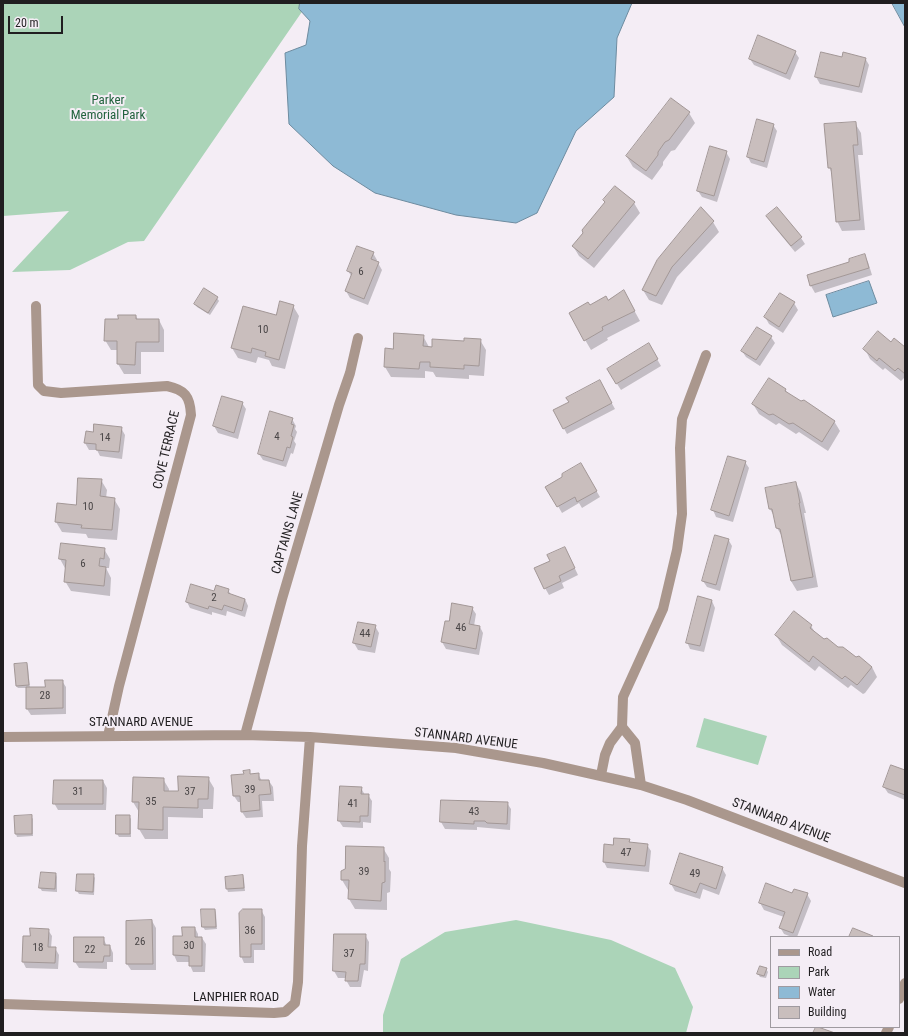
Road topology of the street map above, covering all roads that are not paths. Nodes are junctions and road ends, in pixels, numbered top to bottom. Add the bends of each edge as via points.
1 (36, 306) dead end
2 (358, 338) dead end
3 (706, 356) dead end
4 (622, 727) junction
5 (245, 735) junction
6 (108, 736) junction
7 (3, 737) edge
8 (310, 737) junction
9 (601, 775) junction
10 (641, 785) junction
11 (905, 883) edge
12 (905, 984) edge
13 (900, 997) edge
14 (3, 1004) edge

1 - 6 street, COVE TERRACE via 38,385 44,391 61,393 167,386 179,388 190,404 191,415
2 - 5 street, CAPTAINS LANE
3 - 4 street via 682,419 682,514 677,550 663,609 623,697
4 - 9 street via 610,743
4 - 10 street via 635,743
5 - 6 street, STANNARD AVENUE
5 - 8 street, STANNARD AVENUE
6 - 7 street, STANNARD AVENUE
8 - 9 street, STANNARD AVENUE via 456,748
8 - 14 street, LANPHIER ROAD via 302,846 296,1003 285,1012 274,1013
9 - 10 street, STANNARD AVENUE
10 - 11 street, STANNARD AVENUE via 694,802
12 - 13 street

